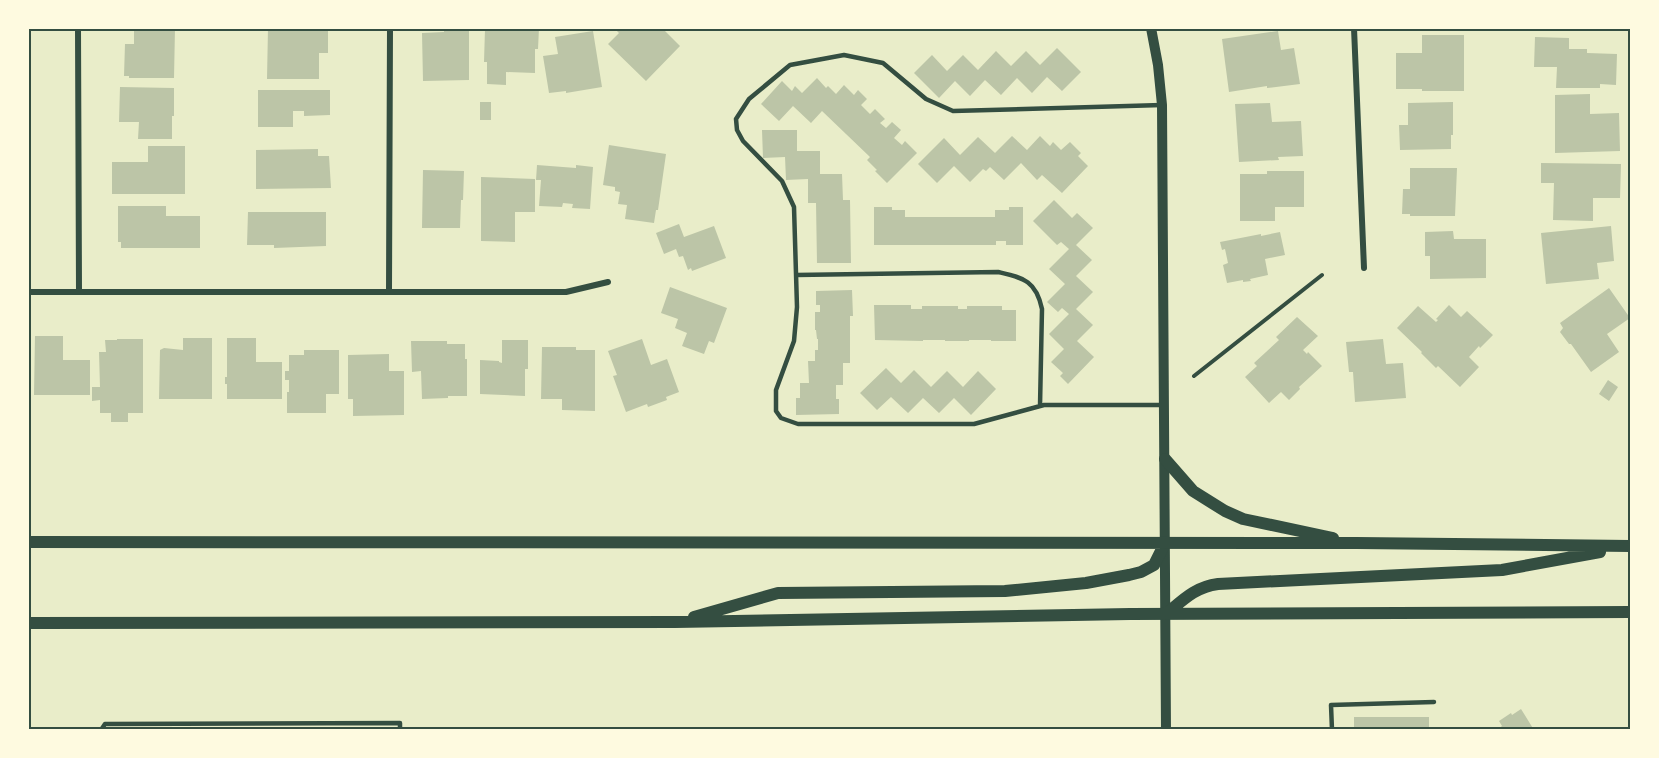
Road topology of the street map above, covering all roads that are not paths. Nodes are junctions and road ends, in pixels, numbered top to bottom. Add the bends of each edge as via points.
1 (78, 28) edge
2 (390, 28) edge
3 (1151, 28) edge
4 (1354, 28) edge
5 (1162, 105) junction
6 (1364, 268) dead end
7 (796, 275) junction
8 (608, 282) dead end
9 (28, 292) edge
10 (79, 292) junction
11 (389, 292) junction
12 (1164, 405) junction
13 (1040, 406) junction
14 (1165, 459) junction
15 (28, 542) edge
16 (1165, 543) junction
17 (1358, 543) junction
18 (1629, 546) edge
19 (1630, 612) edge
20 (1166, 614) junction
21 (675, 622) junction
22 (28, 623) edge
23 (1434, 702) dead end
24 (101, 729) edge
25 (400, 729) edge
26 (1166, 729) edge
27 (1332, 729) edge

1 - 10 street
2 - 11 street
3 - 5 street
4 - 6 street
5 - 7 lane via 953,111 926,99 883,63 844,55 790,66 749,99 736,119 743,141 782,181 794,207
5 - 12 street
7 - 13 lane via 998,272 1025,278 1039,296 1042,309
7 - 13 lane via 794,341 776,390 776,411 781,418 798,424 974,424
8 - 11 street via 566,292
9 - 10 street
10 - 11 street
12 - 13 lane
12 - 14 street
14 - 16 street
14 - 17 main road via 1193,491 1243,519
15 - 16 main road
16 - 17 main road
16 - 20 street
16 - 21 main road via 1154,565 1141,572 1086,583 1005,591 778,593
17 - 18 main road
18 - 20 main road via 1502,570 1218,584 1193,592
19 - 20 main road
20 - 21 main road
20 - 26 street
21 - 22 main road
23 - 27 lane via 1331,705
24 - 25 lane via 105,724 400,723

